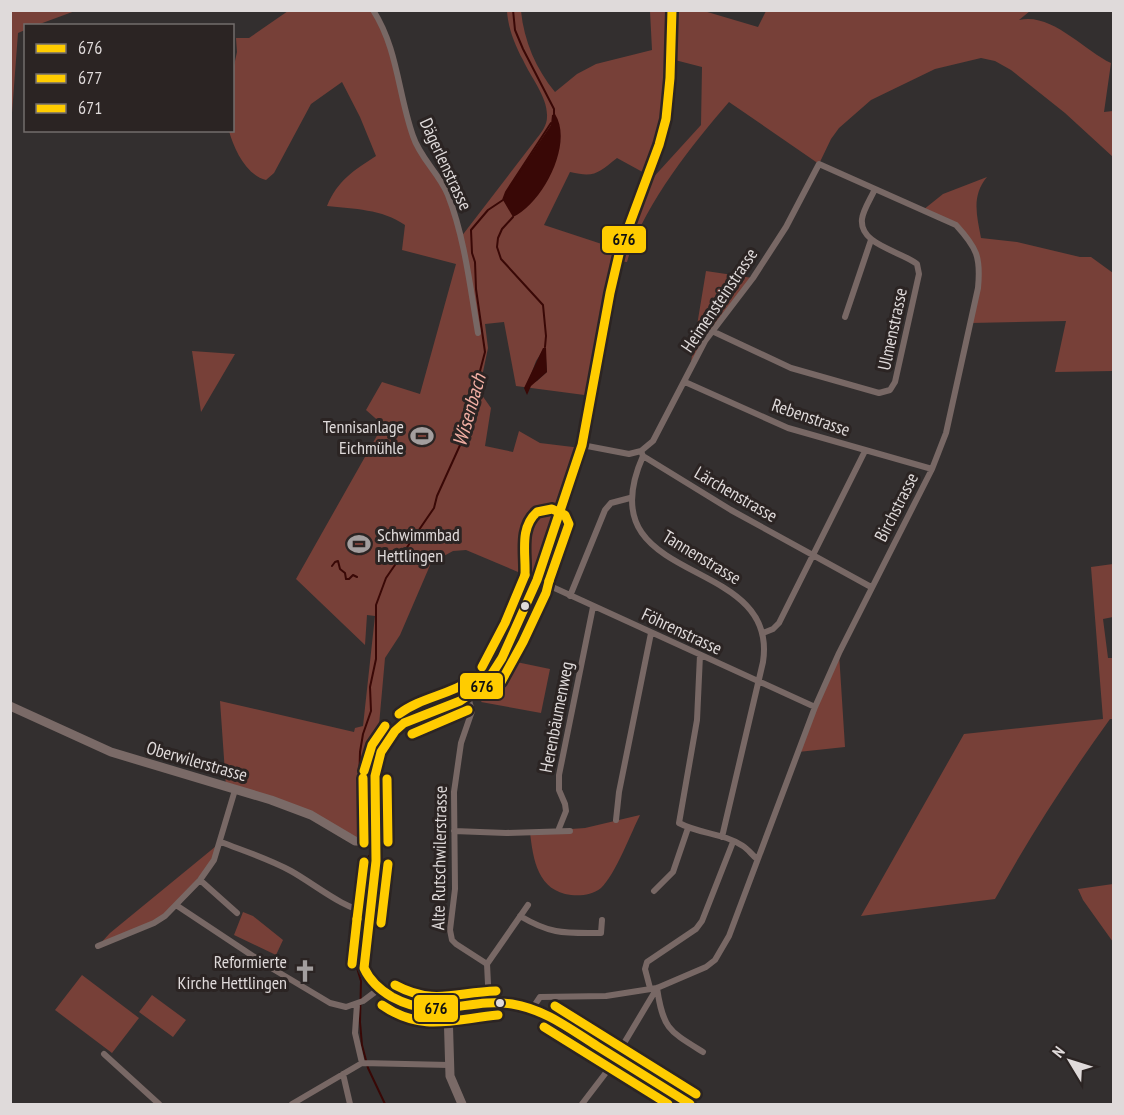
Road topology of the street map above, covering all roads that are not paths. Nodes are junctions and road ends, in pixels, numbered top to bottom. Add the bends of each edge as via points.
1 (373, 10) edge
2 (672, 10) edge
3 (819, 164) joint
4 (875, 189) junction
5 (871, 240) junction
6 (845, 317) dead end
7 (712, 331) junction
8 (478, 333) dead end
9 (685, 382) junction
10 (582, 445) junction
11 (865, 450) junction
12 (642, 454) junction
13 (932, 470) junction
14 (630, 498) junction
15 (813, 555) junction
16 (537, 580) junction
17 (871, 587) junction
18 (570, 596) junction
19 (593, 607) junction
20 (651, 633) junction
21 (763, 633) junction
22 (700, 656) junction
23 (758, 682) junction
24 (468, 697) junction
25 (10, 706) edge
26 (815, 707) junction
27 (235, 790) junction
28 (616, 820) dead end
29 (688, 828) junction
30 (454, 831) junction
31 (558, 831) junction
32 (570, 831) dead end
33 (722, 837) junction
34 (221, 842) junction
35 (376, 842) junction
36 (733, 842) junction
37 (757, 859) junction
38 (200, 880) junction
39 (654, 891) dead end
40 (176, 905) junction
41 (528, 905) dead end
42 (368, 912) junction
43 (237, 913) dead end
44 (520, 916) junction
45 (602, 920) dead end
46 (98, 946) dead end
47 (488, 964) junction
48 (653, 988) junction
49 (379, 989) junction
50 (359, 1002) junction
51 (489, 1004) junction
52 (532, 1009) junction
53 (448, 1010) junction
54 (704, 1052) dead end
55 (104, 1054) dead end
56 (614, 1057) junction
57 (366, 1063) junction
58 (450, 1065) junction
59 (343, 1074) junction
60 (159, 1104) edge
61 (292, 1104) edge
62 (350, 1104) edge
63 (462, 1104) edge
64 (582, 1104) edge
65 (690, 1104) edge

1 - 8 street, Dägerlenstrasse via 391,49 413,138 439,177 461,238
2 - 10 street via 666,118 613,276
3 - 4 street, Birchstrasse
3 - 7 street, Heimensteinstrasse via 786,227
4 - 5 street via 862,218 863,232
4 - 13 street, Birchstrasse via 956,225 972,243 980,267 946,433
5 - 6 street
5 - 7 street, Ulmenstrasse via 910,258 917,264 919,274 890,390 879,393 801,371
7 - 9 street, Heimensteinstrasse
9 - 11 street, Rebenstrasse via 788,428
9 - 12 street, Heimensteinstrasse
10 - 12 street, Lärchenstrasse
10 - 16 street
11 - 13 street, Rebenstrasse
11 - 15 street
12 - 14 street
12 - 15 street, Lärchenstrasse
13 - 17 street, Birchstrasse
14 - 18 street via 611,503 605,510
14 - 21 street, Tannenstrasse via 643,537 660,552 744,601
15 - 17 street, Lärchenstrasse
15 - 21 street via 780,623
16 - 18 street, Föhrenstrasse
16 - 24 street via 494,672
17 - 26 street, Birchstrasse
18 - 19 street, Föhrenstrasse
19 - 20 street, Föhrenstrasse
19 - 31 street, Herenbäumenweg via 560,775 559,790 566,811
20 - 22 street, Föhrenstrasse
20 - 28 street
21 - 23 street, Tannenstrasse via 764,654
22 - 23 street, Föhrenstrasse
22 - 29 street via 697,720 679,823
23 - 26 street, Föhrenstrasse
23 - 33 street, Tannenstrasse
24 - 30 street, Alte Rutschwilerstrasse via 472,711 456,768
24 - 35 street via 404,723 387,741 375,776
25 - 27 street, Oberwilerstrasse via 111,752
26 - 37 street, Birchstrasse
27 - 34 street
27 - 35 street, Oberwilerstrasse via 299,810 355,841
29 - 33 street
29 - 39 street via 673,872
30 - 31 street
30 - 47 street, Alte Rutschwilerstrasse via 455,889 450,936
31 - 32 street
33 - 36 street
34 - 38 street
34 - 42 street via 289,870 357,911
35 - 42 street
36 - 37 street
36 - 48 street via 702,921 647,962 645,969
37 - 48 street, Birchstrasse via 729,936 715,960
38 - 40 street
38 - 43 street
40 - 46 street via 154,923
40 - 50 street via 330,1003 346,1007
41 - 44 street
42 - 49 street via 364,968
44 - 45 street via 540,928 561,933 601,933
44 - 47 street
47 - 51 street
48 - 52 street, Birchstrasse via 606,996 540,997
48 - 54 street via 663,1020
48 - 56 street via 654,994
49 - 50 street
49 - 53 street via 412,1008
50 - 57 street via 355,1033
51 - 52 street
51 - 53 street
52 - 56 street via 560,1021
53 - 58 street
55 - 60 street
56 - 64 street
56 - 65 street
57 - 58 street
57 - 59 street
58 - 63 street via 451,1080
59 - 61 street
59 - 62 street

